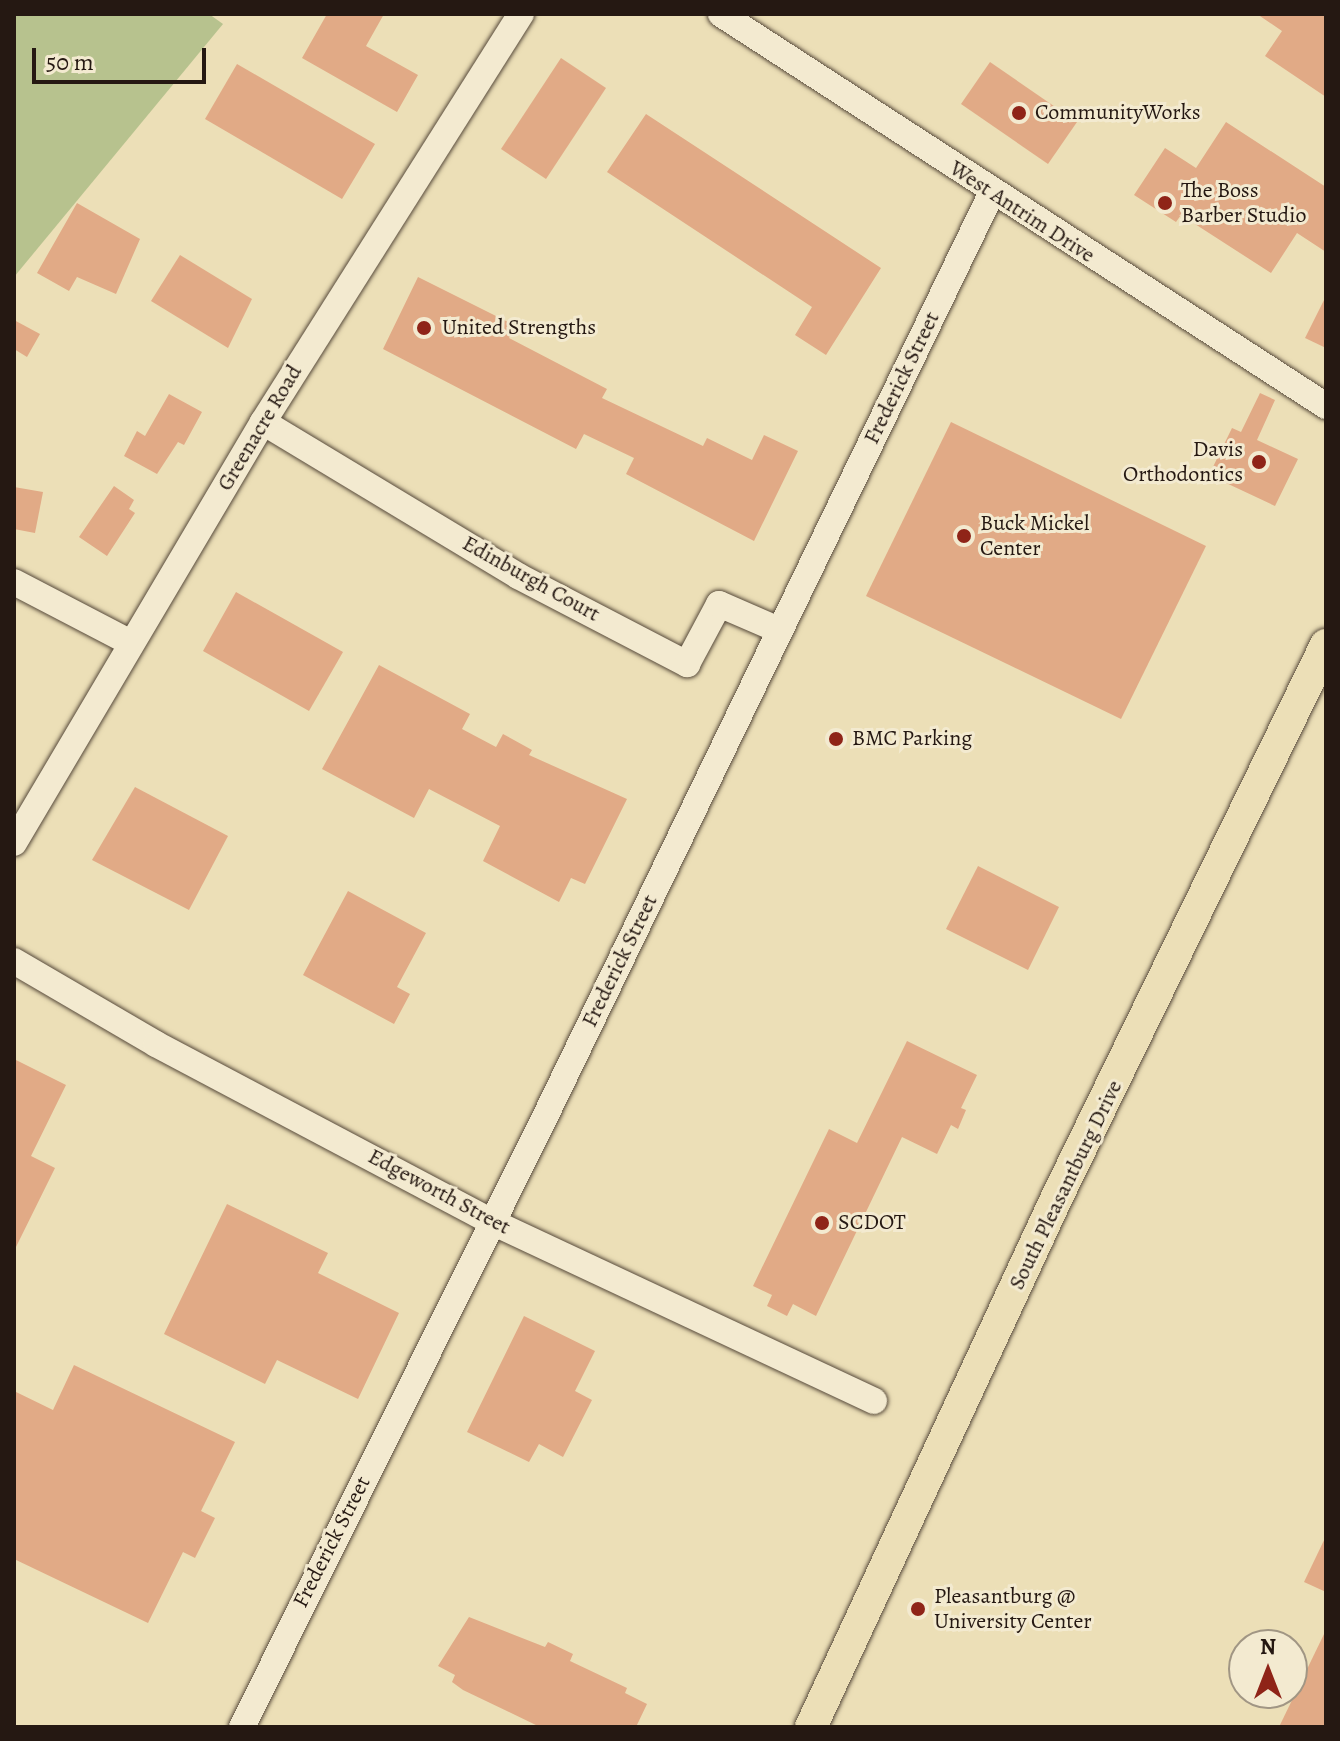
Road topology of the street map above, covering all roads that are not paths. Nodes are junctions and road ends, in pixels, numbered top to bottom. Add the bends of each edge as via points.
1 (721, 14) edge
2 (518, 16) edge
3 (992, 192) junction
4 (1326, 406) edge
5 (263, 422) junction
6 (14, 582) edge
7 (779, 630) junction
8 (131, 643) junction
9 (1326, 645) edge
10 (14, 843) edge
11 (14, 961) edge
12 (490, 1221) junction
13 (874, 1401) dead end
14 (242, 1727) edge
15 (811, 1727) edge

1 - 3 street, West Antrim Drive
2 - 5 street, Greenacre Road
3 - 4 street, West Antrim Drive
3 - 7 street, Frederick Street
5 - 7 street, Edinburgh Court via 518,576 687,664 719,604
5 - 8 street, Greenacre Road
6 - 8 street
7 - 12 street, Frederick Street
8 - 10 street, Greenacre Road
9 - 15 main road, South Pleasantburg Drive via 1058,1195
11 - 12 street, Edgeworth Street via 156,1044
12 - 13 street, Edgeworth Street
12 - 14 street, Frederick Street

